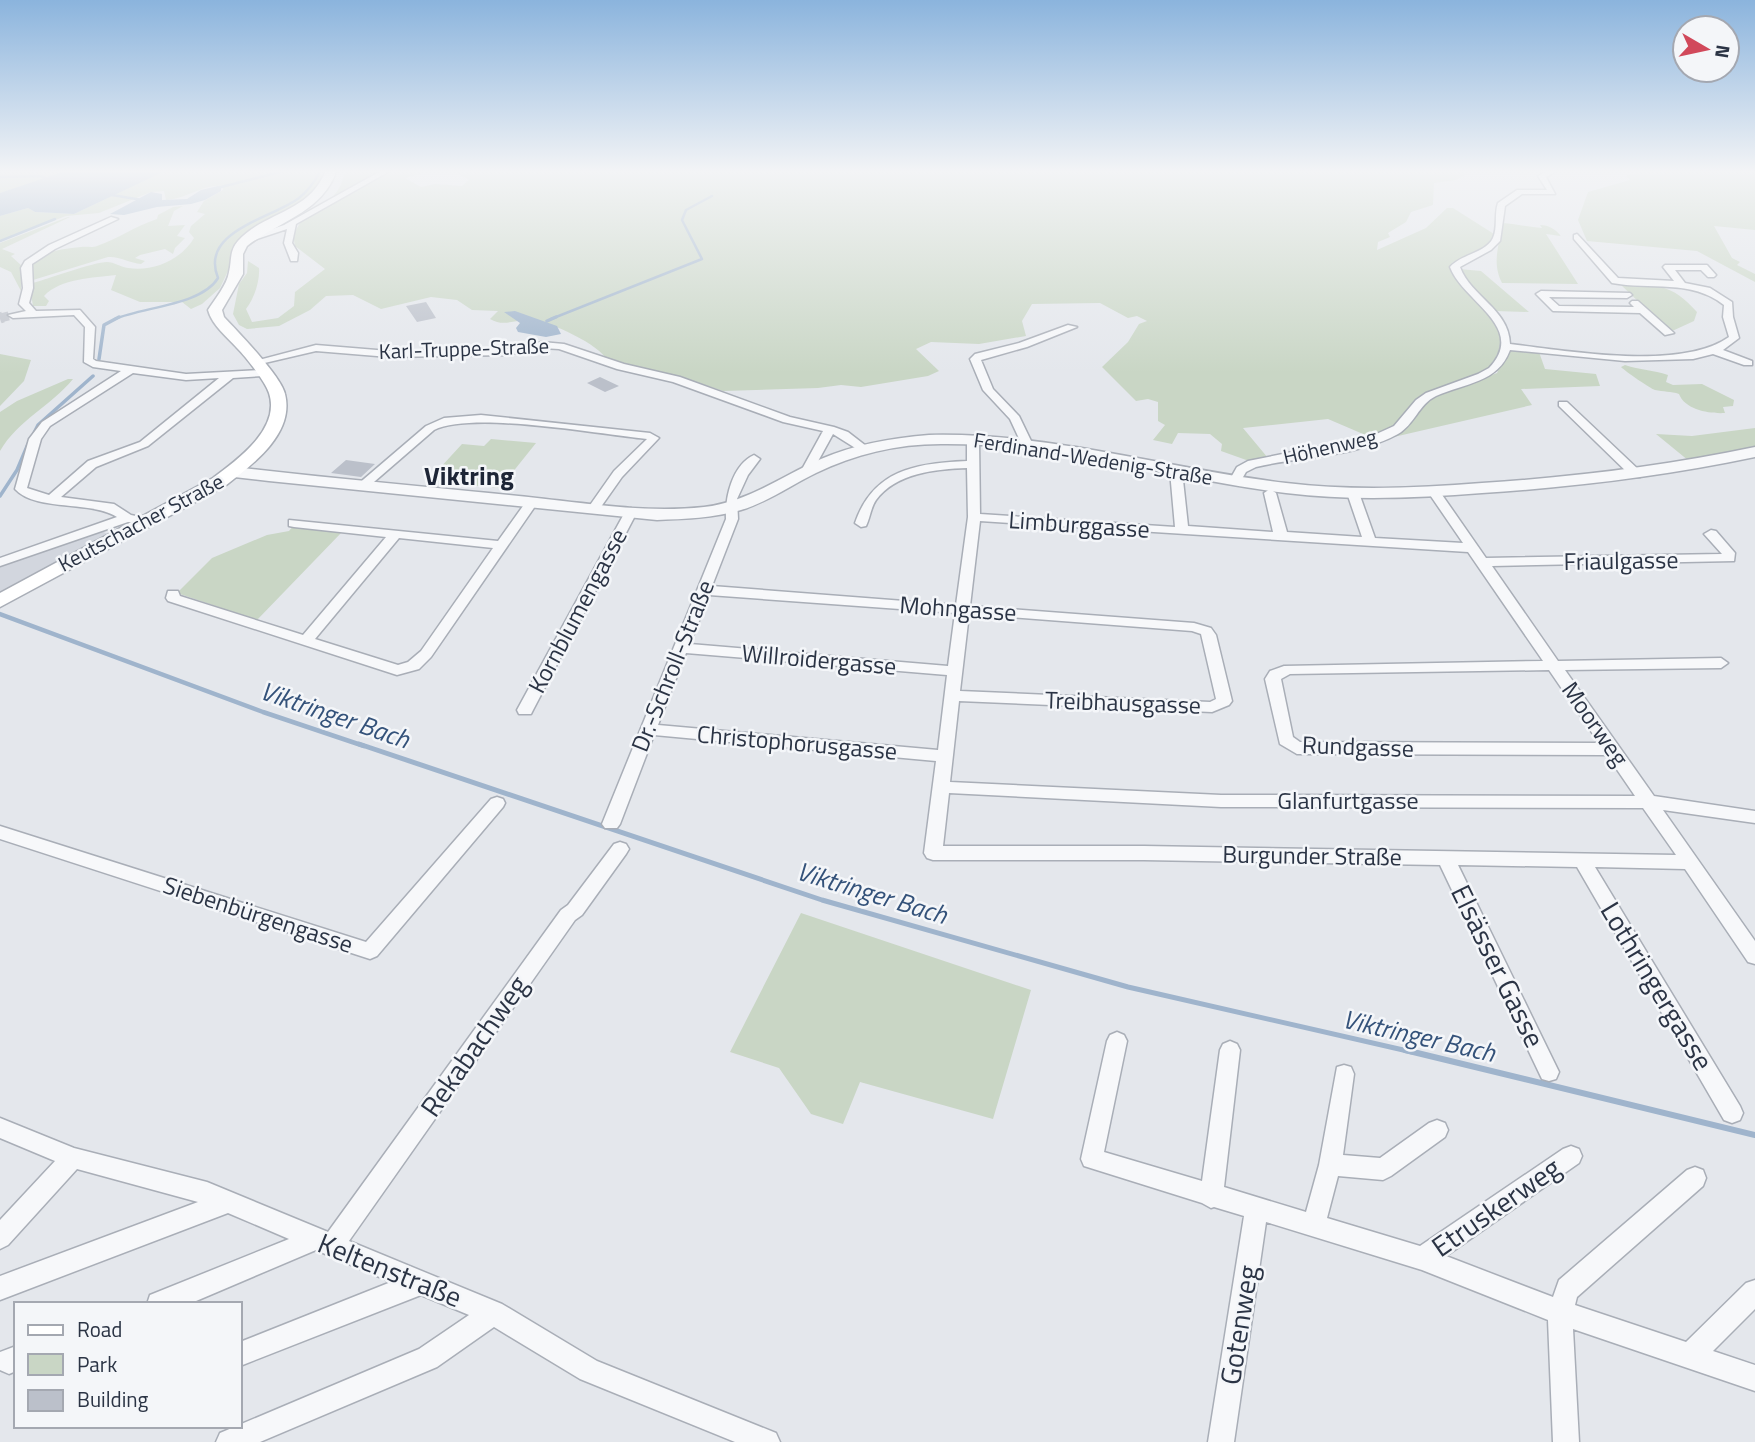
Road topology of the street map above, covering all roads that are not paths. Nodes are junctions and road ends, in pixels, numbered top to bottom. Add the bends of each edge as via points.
1 (72, 239) edge
2 (248, 239) edge
3 (288, 239) edge
4 (1496, 239) edge
5 (1579, 239) edge
6 (294, 259) dead end
7 (1711, 275) dead end
8 (1615, 281) junction
9 (1682, 285) junction
10 (1627, 295) junction
11 (1643, 310) junction
12 (31, 313) junction
13 (13, 315) tunnel mouth
14 (1072, 327) dead end
15 (1669, 333) dead end
16 (1504, 346) junction
17 (1713, 350) junction
18 (1748, 363) dead end
19 (259, 368) junction
20 (130, 370) junction
21 (228, 377) junction
22 (1563, 404) dead end
23 (830, 429) junction
24 (972, 439) junction
25 (1027, 445) junction
26 (864, 449) junction
27 (1755, 452) edge
28 (754, 459) dead end
29 (972, 464) junction
30 (807, 471) junction
31 (1176, 471) junction
32 (234, 472) junction
33 (1636, 474) junction
34 (1235, 481) junction
35 (363, 485) junction
36 (1434, 492) junction
37 (1270, 493) dead end
38 (1353, 493) junction
39 (51, 499) junction
40 (532, 502) junction
41 (594, 508) junction
42 (731, 508) junction
43 (631, 512) junction
44 (974, 517) junction
45 (136, 520) junction
46 (294, 523) dead end
47 (861, 523) dead end
48 (1183, 530) junction
49 (395, 534) junction
50 (1711, 534) dead end
51 (1281, 536) junction
52 (1370, 542) junction
53 (502, 545) junction
54 (1474, 548) junction
55 (0, 562) edge
56 (1484, 562) junction
57 (704, 590) junction
58 (173, 594) dead end
59 (1, 600) edge
60 (965, 610) junction
61 (1209, 635) joint
62 (306, 642) junction
63 (681, 648) junction
64 (1721, 663) dead end
65 (1554, 665) junction
66 (957, 671) junction
67 (954, 696) junction
68 (525, 710) dead end
69 (648, 729) junction
70 (1613, 749) junction
71 (945, 756) junction
72 (941, 787) junction
73 (1650, 802) junction
74 (497, 803) dead end
75 (1755, 817) edge
76 (611, 824) dead end
77 (0, 832) edge
78 (620, 849) dead end
79 (1446, 859) junction
80 (1583, 860) junction
81 (1691, 862) junction
82 (1755, 956) edge
83 (1117, 1041) dead end
84 (1230, 1050) dead end
85 (1549, 1072) dead end
86 (1344, 1074) dead end
87 (1732, 1113) dead end
88 (0, 1128) edge
89 (1437, 1130) dead end
90 (1571, 1156) dead end
91 (73, 1158) junction
92 (1330, 1165) junction
93 (1695, 1178) dead end
94 (1211, 1197) junction
95 (227, 1202) junction
96 (1257, 1209) junction
97 (1314, 1225) junction
98 (0, 1237) edge
99 (324, 1243) junction
100 (1422, 1258) junction
101 (420, 1283) junction
102 (0, 1288) edge
103 (1755, 1292) edge
104 (164, 1302) edge
105 (493, 1312) junction
106 (1560, 1312) junction
107 (242, 1353) edge
108 (1689, 1357) junction
109 (1755, 1378) edge
110 (229, 1442) edge
111 (767, 1442) edge
112 (1221, 1442) edge
113 (1566, 1442) edge

1 - 12 street via 32,259 26,268 24,304
2 - 19 main road, Keutschacher Straße via 237,254 236,274 215,310
3 - 6 street
4 - 16 street via 1455,267 1459,278 1501,326
5 - 8 street
7 - 9 street via 1704,267 1668,267
8 - 9 street
8 - 10 street
9 - 17 street via 1711,292 1729,304 1734,338
10 - 11 street
10 - 11 street via 1541,295 1560,309
11 - 15 street
12 - 13 street
12 - 20 street, Karl-Truppe-Straße via 70,311 83,317 90,327 88,360
14 - 25 street via 975,359 988,390 1015,418
16 - 17 street via 1643,358
16 - 34 street, Höhenweg via 1494,371 1426,396 1394,432 1344,448 1252,464 1241,470
17 - 18 street
19 - 21 street, Karl-Truppe-Straße
19 - 23 street, Karl-Truppe-Straße via 316,348 389,354 507,352 560,346 676,379 787,420
19 - 32 main road, Keutschacher Straße via 277,393 276,417 259,448
20 - 21 street, Karl-Truppe-Straße
20 - 39 street via 55,417 35,439 21,489
21 - 39 street via 144,444 92,464
22 - 33 street
23 - 26 street, Karl-Truppe-Straße
23 - 30 street
24 - 25 street, Ferdinand-Wedenig-Straße
24 - 26 street, Ferdinand-Wedenig-Straße via 914,440
24 - 29 street
25 - 31 street, Ferdinand-Wedenig-Straße
26 - 30 street, Ferdinand-Wedenig-Straße
27 - 33 street, Ferdinand-Wedenig-Straße
28 - 42 street, Dr.-Schroll-Straße via 742,474
29 - 44 street
29 - 47 street via 915,471 885,485 869,499
30 - 42 street, Ferdinand-Wedenig-Straße via 768,494
31 - 34 street, Ferdinand-Wedenig-Straße
31 - 48 street, Limburggasse
32 - 35 street, Ferdinand-Wedenig-Straße
32 - 45 main road, Keutschacher Straße
33 - 36 street, Ferdinand-Wedenig-Straße
34 - 38 street, Ferdinand-Wedenig-Straße
35 - 40 street, Ferdinand-Wedenig-Straße
35 - 41 street via 429,428 457,419 653,438 618,474
36 - 38 street, Ferdinand-Wedenig-Straße
36 - 54 street, Moorweg
37 - 51 street
38 - 52 street
39 - 45 street via 110,507
40 - 41 street, Ferdinand-Wedenig-Straße
40 - 53 street
41 - 43 street, Ferdinand-Wedenig-Straße
42 - 43 street, Ferdinand-Wedenig-Straße
42 - 57 street, Dr.-Schroll-Straße via 732,519
43 - 68 street, Kornblumengasse
44 - 48 street, Limburggasse
44 - 60 street
45 - 55 street, Keutschacher Straße
45 - 59 main road, Keutschacher Straße
46 - 49 street
48 - 51 street, Limburggasse
49 - 53 street
49 - 62 street
50 - 56 street, Friaulgasse via 1729,558
51 - 52 street, Limburggasse
52 - 54 street, Limburggasse
53 - 62 street via 413,667 397,670
54 - 56 street, Moorweg
56 - 65 street, Moorweg
57 - 60 street, Mohngasse
57 - 63 street, Dr.-Schroll-Straße
58 - 62 street via 173,598
60 - 61 street, Mohngasse via 1194,627
60 - 66 street
61 - 67 street, Treibhausgasse via 1224,701 1220,706
63 - 66 street, Willroidergasse
63 - 69 street, Dr.-Schroll-Straße
64 - 65 street
65 - 70 street, Moorweg
65 - 70 street, Rundgasse via 1289,669 1273,679 1286,740 1297,748
66 - 67 street
67 - 71 street
69 - 71 street, Christophorusgasse
69 - 76 street, Dr.-Schroll-Straße
70 - 73 street, Moorweg
71 - 72 street
72 - 73 street, Glanfurtgasse via 1222,801
72 - 79 street, Burgunder Straße via 933,853
73 - 75 street, Glanfurtgasse
73 - 81 street, Moorweg
74 - 77 street, Siebenbürgengasse via 370,951
78 - 99 street, Rekabachweg
79 - 80 street, Burgunder Straße
79 - 85 street, Elsässer Gasse
80 - 81 street, Burgunder Straße
80 - 87 street, Lothringergasse
81 - 82 street, Moorweg
83 - 94 street, Etruskerweg via 1092,1159
84 - 94 street
86 - 92 street
88 - 91 street, Keltenstraße
89 - 92 street via 1383,1168
90 - 100 street, Etruskerweg
91 - 95 street, Keltenstraße
91 - 98 street
92 - 97 street
93 - 106 street via 1568,1289
94 - 96 street, Etruskerweg
95 - 99 street, Keltenstraße
95 - 102 street
96 - 97 street, Etruskerweg
96 - 112 street, Gotenweg
97 - 100 street, Etruskerweg
99 - 101 street, Keltenstraße
99 - 104 street
100 - 106 street, Etruskerweg
101 - 105 street, Keltenstraße
101 - 107 street
103 - 108 street
105 - 110 street via 428,1358
105 - 111 street, Keltenstraße via 589,1370
106 - 108 street, Etruskerweg
106 - 113 street
108 - 109 street, Etruskerweg

